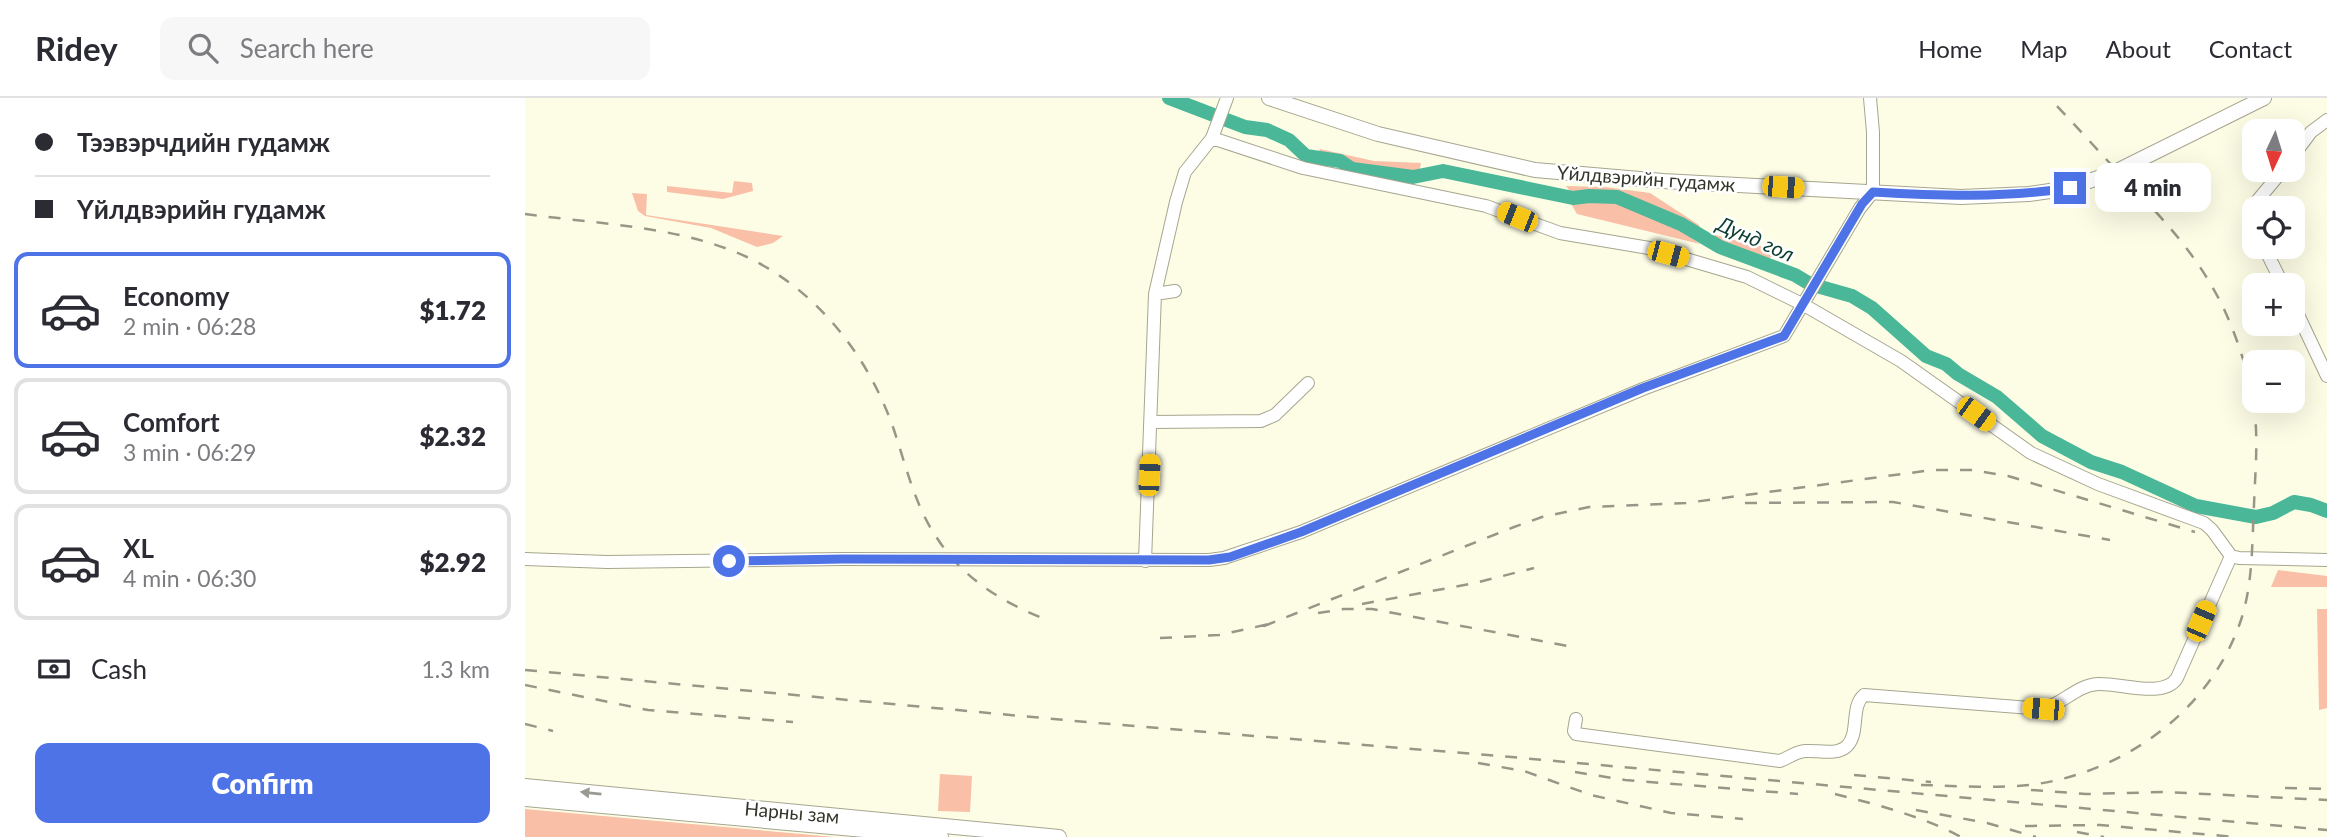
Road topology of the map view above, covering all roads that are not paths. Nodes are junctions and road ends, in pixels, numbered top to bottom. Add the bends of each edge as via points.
1 (1227, 98) edge
2 (1269, 98) edge
3 (1870, 98) edge
4 (2265, 98) edge
5 (2327, 120) edge
6 (1214, 135) junction
7 (2305, 140) edge
8 (2273, 182) edge
9 (1873, 192) junction
10 (2261, 196) edge
11 (1175, 291) dead end
12 (1155, 294) junction
13 (1805, 302) junction
14 (2305, 329) edge
15 (2327, 376) edge
16 (1308, 383) dead end
17 (1151, 422) junction
18 (2231, 556) junction
19 (525, 559) edge
20 (1145, 561) junction
21 (2327, 561) edge
22 (1576, 719) dead end
23 (525, 786) edge
24 (525, 799) edge
25 (1025, 835) edge
26 (941, 837) edge
27 (1059, 837) edge

1 - 6 street
2 - 9 main road, Yйлдвэрийн гудамж via 1378,134 1535,170
3 - 9 street
4 - 9 main road, Yйлдвэрийн гудамж via 2117,171 2070,188 1961,197
5 - 7 street
6 - 12 street via 1185,172
6 - 13 street via 1303,169 1486,206 1560,233 1649,248 1708,264
8 - 10 street
9 - 13 street
11 - 12 street
12 - 17 street
13 - 18 street via 1920,373 2031,453 2098,484 2204,523
13 - 20 street via 1784,336 1643,388 1301,532 1220,559
14 - 15 street
16 - 17 street via 1275,415 1261,421
17 - 20 street
18 - 21 street
18 - 22 street via 2178,678 2168,688 2099,684 2043,709 1864,695 1848,746 1797,752 1780,761 1576,734
19 - 20 street
25 -> 23 main road, Нарны зам
24 - 26 main road, Нарны зам
25 - 27 main road, Нарны зам

